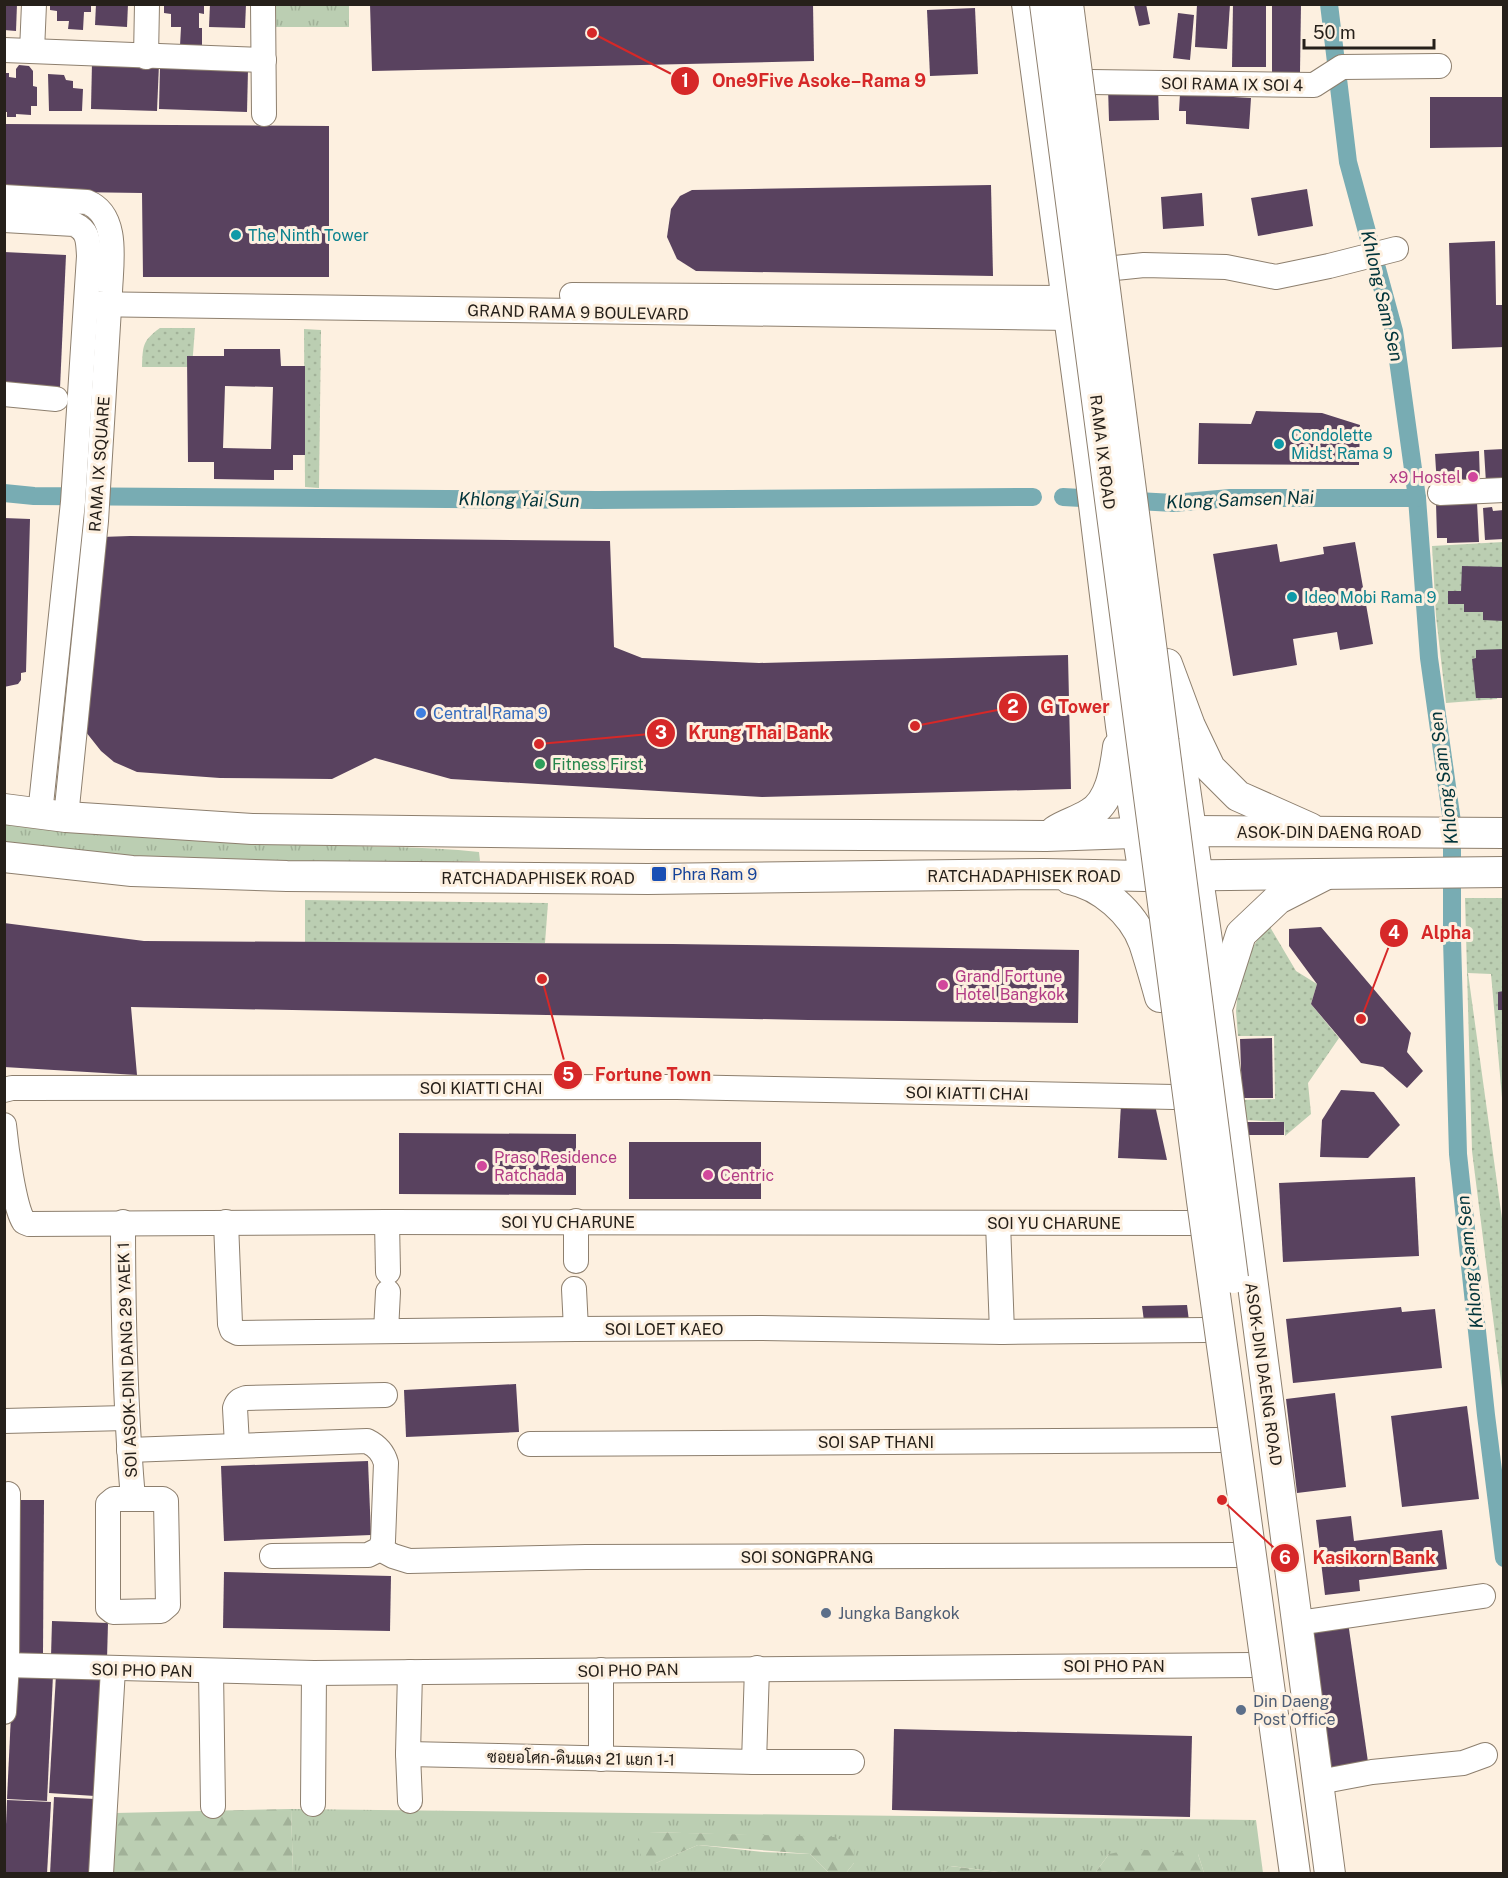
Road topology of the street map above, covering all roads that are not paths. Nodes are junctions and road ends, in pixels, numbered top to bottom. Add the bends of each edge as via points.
1 (34, 4) edge
2 (147, 4) edge
3 (263, 4) edge
4 (1027, 4) edge
5 (1045, 4) edge
6 (1068, 4) edge
7 (1081, 4) edge
8 (4, 50) edge
9 (32, 51) junction
10 (146, 57) junction
11 (264, 60) junction
12 (1439, 66) dead end
13 (1091, 82) junction
14 (264, 114) dead end
15 (4, 197) edge
16 (4, 220) edge
17 (1392, 250) dead end
18 (1115, 268) junction
19 (98, 298) junction
20 (1068, 308) junction
21 (4, 394) edge
22 (56, 399) dead end
23 (1503, 490) edge
24 (1440, 493) dead end
25 (1167, 664) junction
26 (1121, 726) junction
27 (4, 809) edge
28 (53, 816) junction
29 (1191, 831) junction
30 (1316, 831) junction
31 (1139, 833) junction
32 (1503, 833) edge
33 (646, 834) junction
34 (1046, 836) junction
35 (4, 857) edge
36 (1503, 872) edge
37 (1328, 873) junction
38 (1043, 874) junction
39 (648, 879) junction
40 (1172, 887) junction
41 (1160, 997) junction
42 (1217, 1010) junction
43 (4, 1090) edge
44 (1174, 1097) junction
45 (5, 1139) edge
46 (387, 1221) junction
47 (576, 1221) junction
48 (123, 1222) junction
49 (226, 1222) junction
50 (998, 1222) junction
51 (1191, 1223) junction
52 (576, 1262) dead end
53 (1252, 1280) junction
54 (1200, 1286) junction
55 (574, 1289) dead end
56 (576, 1329) junction
57 (1205, 1330) junction
58 (386, 1331) junction
59 (1002, 1332) junction
60 (385, 1395) dead end
61 (1267, 1395) junction
62 (1216, 1400) junction
63 (126, 1418) junction
64 (4, 1421) edge
65 (1221, 1440) junction
66 (530, 1444) dead end
67 (237, 1445) junction
68 (129, 1450) junction
69 (8, 1494) dead end
70 (133, 1499) junction
71 (380, 1549) junction
72 (272, 1556) dead end
73 (1237, 1556) junction
74 (1483, 1596) dead end
75 (1298, 1623) junction
76 (6, 1665) edge
77 (1252, 1665) junction
78 (757, 1668) junction
79 (113, 1669) junction
80 (602, 1670) junction
81 (211, 1671) junction
82 (410, 1672) junction
83 (314, 1673) junction
84 (4, 1712) edge
85 (408, 1754) junction
86 (1485, 1755) dead end
87 (601, 1759) junction
88 (754, 1762) junction
89 (852, 1762) dead end
90 (1318, 1782) junction
91 (410, 1801) dead end
92 (313, 1804) dead end
93 (213, 1806) dead end
94 (1313, 1868) edge
95 (101, 1874) edge
96 (1282, 1874) edge

1 - 9 street
2 - 10 street
3 - 11 street
4 - 20 main road, RAMA IX ROAD
5 - 40 main road, RAMA IX ROAD, bridge
6 - 40 main road, RAMA IX ROAD, bridge
7 - 13 main road
8 - 9 street
9 - 10 street
10 - 11 street
11 - 14 street
12 - 13 street, SOI RAMA IX SOI 4 via 1347,66 1314,85
13 - 18 main road
15 - 19 street, RAMA IX SQUARE via 87,202 96,206 110,229 112,260
16 - 19 street, RAMA IX SQUARE via 58,222 83,228 88,236
17 - 18 street via 1276,277 1226,267
18 - 25 main road
19 - 20 street, GRAND RAMA 9 BOULEVARD
19 - 28 street, RAMA IX SQUARE via 85,496
20 - 26 main road, RAMA IX ROAD
21 - 22 street
23 - 24 street
25 - 29 main road
25 - 30 main road via 1210,768 1238,796
26 - 31 main road, RAMA IX ROAD
26 - 34 main road via 1115,767 1105,797 1091,814
27 - 28 main road
28 - 33 main road via 252,829
29 - 30 main road, ASOK-DIN DAENG ROAD
29 - 31 main road, ASOK-DIN DAENG ROAD
29 - 40 main road, ASOK-DIN DAENG ROAD
30 - 32 main road, ASOK-DIN DAENG ROAD
31 - 34 main road
31 - 40 main road, ASOK-DIN DAENG ROAD
33 - 34 main road
33 - 39 main road via 657,844 658,863
35 - 39 main road, RATCHADAPHISEK ROAD via 132,872 214,875
36 - 37 main road
37 - 40 main road
37 - 42 main road via 1278,899 1241,934
38 - 39 main road, RATCHADAPHISEK ROAD
38 - 40 main road, RATCHADAPHISEK ROAD
38 - 41 main road via 1076,880 1100,891 1130,918 1143,941
40 - 41 main road, ASOK-DIN DAENG ROAD
40 - 42 main road, ASOK-DIN DAENG ROAD
40 - 94 main road, ASOK-DIN DAENG ROAD, bridge via 1202,1202
41 - 44 main road, ASOK-DIN DAENG ROAD
42 - 53 main road, ASOK-DIN DAENG ROAD
43 - 44 street, SOI KIATTI CHAI via 677,1087
44 - 51 main road, ASOK-DIN DAENG ROAD
45 - 48 street, SOI YU CHARUNE via 24,1222
46 - 47 street, SOI YU CHARUNE
46 - 49 street, SOI YU CHARUNE
46 - 58 street
47 - 50 street, SOI YU CHARUNE
47 - 52 street
48 - 49 street, SOI YU CHARUNE
48 - 63 street, SOI ASOK-DIN DANG 29 YAEK 1
49 - 58 street, SOI LOET KAEO via 232,1330 238,1334
50 - 51 street, SOI YU CHARUNE
50 - 59 street
51 - 54 main road, ASOK-DIN DAENG ROAD
53 - 54 main road
53 - 61 main road, ASOK-DIN DAENG ROAD
54 - 57 main road, ASOK-DIN DAENG ROAD
55 - 56 street
56 - 58 street, SOI LOET KAEO
56 - 59 street, SOI LOET KAEO
57 - 59 street, SOI LOET KAEO
57 - 62 main road, ASOK-DIN DAENG ROAD
60 - 67 street via 241,1400 235,1408
61 - 62 main road
61 - 75 main road, ASOK-DIN DAENG ROAD
62 - 65 main road, ASOK-DIN DAENG ROAD
63 - 64 street
63 - 68 street, SOI ASOK-DIN DANG 29 YAEK 1
65 - 66 street, SOI SAP THANI
65 - 73 main road, ASOK-DIN DAENG ROAD
67 - 68 street
67 - 71 street via 367,1441 376,1446 386,1463
68 - 70 street, SOI ASOK-DIN DANG 29 YAEK 1
69 - 76 street
70 - 70 street via 163,1498 167,1505 168,1605 161,1611 113,1612 107,1606 108,1504 114,1499
71 - 72 street via 368,1555
71 - 73 street, SOI SONGPRANG via 409,1561
73 - 77 main road, ASOK-DIN DAENG ROAD
74 - 75 street
75 - 90 main road, ASOK-DIN DAENG ROAD
76 - 79 street, SOI PHO PAN
76 - 84 street
77 - 78 street, SOI PHO PAN
77 - 96 main road, ASOK-DIN DAENG ROAD
78 - 80 street, SOI PHO PAN
78 - 88 street
79 - 81 street, SOI PHO PAN
79 - 95 street
80 - 82 street, SOI PHO PAN
80 - 87 street
81 - 83 street, SOI PHO PAN
81 - 93 street
82 - 83 street, SOI PHO PAN
82 - 85 street
83 - 92 street
85 - 87 street, ซอยอโศก-ดินแดง 21 แยก 1-1
85 - 91 street
86 - 90 street via 1463,1762
87 - 88 street, ซอยอโศก-ดินแดง 21 แยก 1-1
88 - 89 street, ซอยอโศก-ดินแดง 21 แยก 1-1
90 - 94 main road, ASOK-DIN DAENG ROAD

